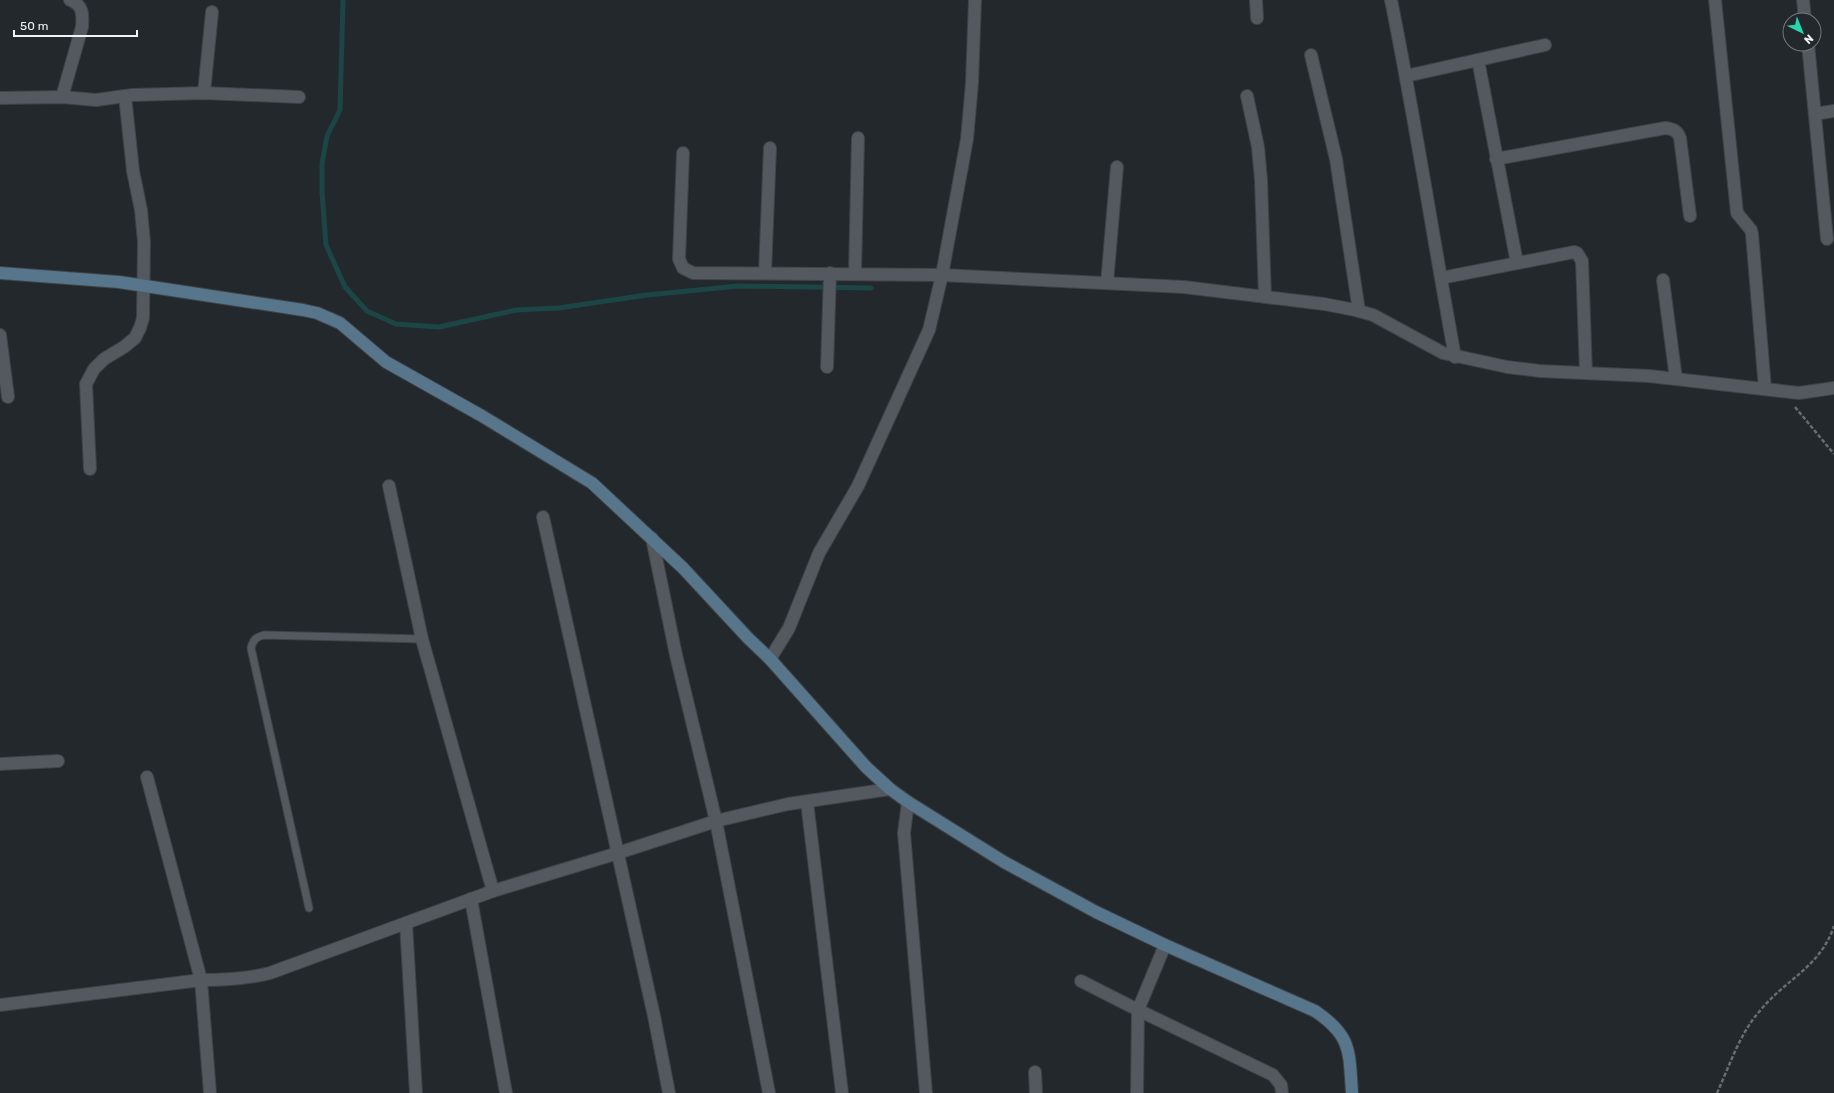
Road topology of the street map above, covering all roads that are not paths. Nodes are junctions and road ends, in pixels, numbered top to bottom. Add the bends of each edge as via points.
1 (70, 0) edge
2 (975, 0) edge
3 (1256, 0) edge
4 (1391, 0) edge
5 (1715, 0) edge
6 (1803, 0) edge
7 (212, 12) dead end
8 (1804, 12) edge
9 (1257, 18) dead end
10 (1544, 45) dead end
11 (1809, 52) edge
12 (1311, 55) dead end
13 (1478, 60) junction
14 (1406, 76) junction
15 (204, 93) junction
16 (124, 96) junction
17 (1247, 96) dead end
18 (62, 97) junction
19 (299, 97) dead end
20 (0, 98) edge
21 (1834, 111) edge
22 (1815, 114) junction
23 (858, 138) dead end
24 (770, 148) dead end
25 (683, 153) dead end
26 (1496, 158) junction
27 (1117, 167) dead end
28 (1690, 216) dead end
29 (1828, 239) dead end
30 (1517, 263) junction
31 (0, 273) edge
32 (765, 273) junction
33 (855, 273) junction
34 (942, 275) junction
35 (1441, 278) junction
36 (1663, 280) dead end
37 (829, 282) junction
38 (1107, 283) junction
39 (145, 286) junction
40 (1264, 297) junction
41 (1359, 311) junction
42 (0, 335) edge
43 (1455, 357) junction
44 (827, 367) dead end
45 (1586, 373) junction
46 (1676, 379) junction
47 (1834, 388) edge
48 (1765, 389) junction
49 (8, 397) dead end
50 (90, 470) dead end
51 (389, 486) dead end
52 (543, 517) dead end
53 (652, 538) junction
54 (422, 639) junction
55 (770, 659) junction
56 (58, 761) dead end
57 (0, 764) edge
58 (148, 777) dead end
59 (890, 789) junction
60 (807, 802) junction
61 (908, 802) junction
62 (716, 821) junction
63 (618, 853) junction
64 (493, 891) junction
65 (471, 899) junction
66 (309, 908) dead end
67 (406, 923) junction
68 (1165, 945) junction
69 (201, 980) junction
70 (1081, 980) dead end
71 (0, 1005) edge
72 (1138, 1010) junction
73 (1035, 1072) dead end
74 (212, 1092) edge
75 (416, 1093) edge
76 (506, 1093) edge
77 (668, 1093) edge
78 (769, 1093) edge
79 (842, 1093) edge
80 (926, 1093) edge
81 (1036, 1093) edge
82 (1137, 1093) edge
83 (1282, 1093) edge
84 (1352, 1093) edge

1 - 18 street via 80,6 83,16
2 - 34 street via 972,83 966,138
3 - 9 street
4 - 14 street
5 - 48 street via 1738,213 1752,234
6 - 8 street
7 - 15 street
10 - 13 street
11 - 22 street
12 - 41 street via 1336,159
13 - 14 street
13 - 26 street
14 - 35 street
15 - 16 street
15 - 19 street
16 - 18 street via 96,100
16 - 39 street via 133,171 141,210
17 - 40 street via 1258,147 1261,180
18 - 20 street
21 - 22 street
22 - 29 street
23 - 33 street
24 - 32 street
25 - 32 street via 679,259 681,266 693,273
26 - 28 street via 1664,128 1676,130 1680,138
26 - 30 street
27 - 38 street
30 - 35 street
30 - 45 street via 1574,252 1580,256
31 - 39 street
32 - 37 street
33 - 34 street
33 - 37 street
34 - 38 street
34 - 55 street via 929,330 905,384 858,486 816,559 789,628
35 - 43 street
36 - 46 street
37 - 44 street
38 - 40 street via 1184,287
39 - 50 street via 143,318 134,338 104,359 94,369 86,384
39 - 53 street via 303,310 340,323 395,368 482,416 592,483
40 - 41 street
41 - 43 street
42 - 49 street
43 - 45 street via 1507,367
45 - 46 street
46 - 48 street
47 - 48 street via 1799,393
51 - 54 street
52 - 63 street
53 - 55 street
53 - 62 street via 676,655
54 - 64 street
54 - 66 lane via 264,635 252,642 251,648
55 - 59 street via 866,767
56 - 57 street
58 - 69 street
59 - 60 street
59 - 61 street
60 - 62 street
60 - 79 street
61 - 68 street via 1037,881
61 - 80 street via 904,833
62 - 63 street
62 - 78 street
63 - 64 street
63 - 77 street
64 - 65 street
65 - 67 street
65 - 76 street
67 - 69 street via 270,973 251,978
67 - 75 street
68 - 72 street
68 - 84 street via 1315,1011 1330,1021 1347,1044
69 - 71 street
69 - 74 street
70 - 72 street
72 - 82 street
72 - 83 street via 1273,1075 1281,1085
73 - 81 street

